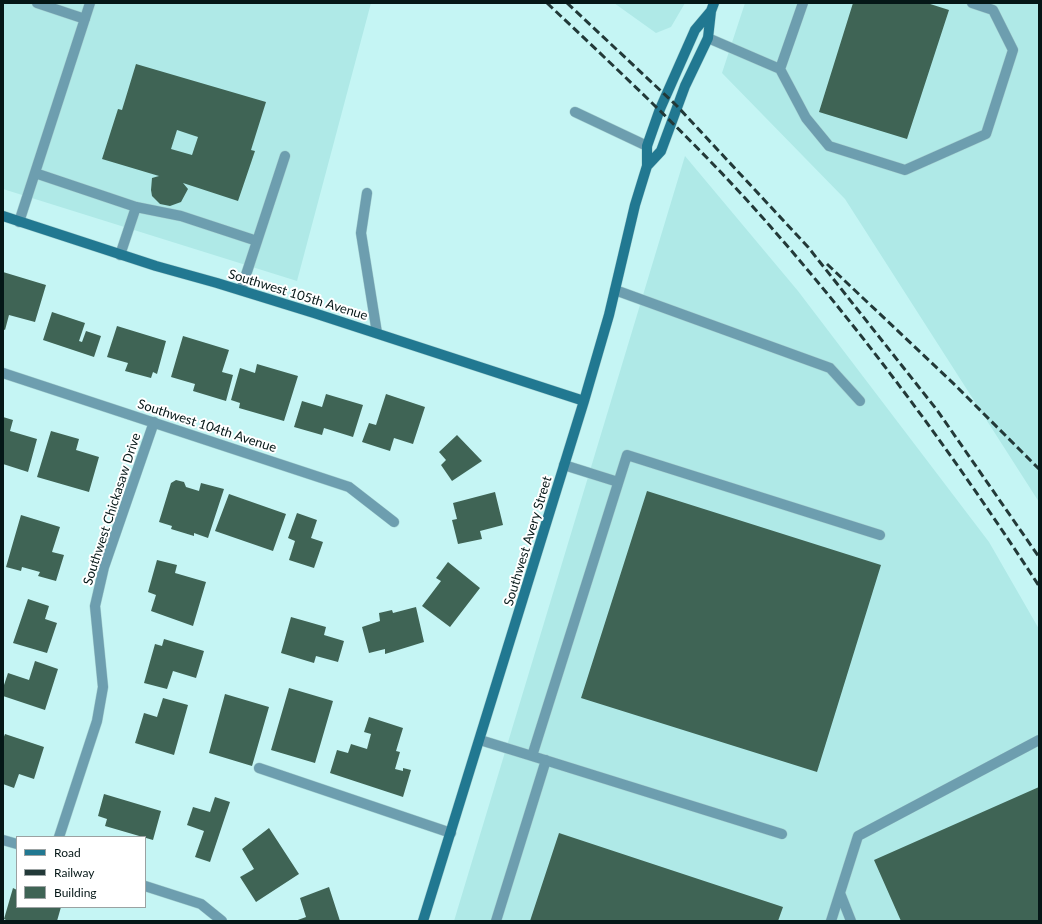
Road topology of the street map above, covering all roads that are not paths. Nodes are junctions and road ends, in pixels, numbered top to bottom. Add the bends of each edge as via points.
1 (37, 3) edge
2 (90, 3) edge
3 (803, 3) edge
4 (972, 3) edge
5 (713, 7) edge
6 (85, 19) junction
7 (708, 38) junction
8 (780, 69) junction
9 (575, 112) dead end
10 (647, 146) junction
11 (285, 156) dead end
12 (647, 166) junction
13 (35, 173) junction
14 (367, 193) dead end
15 (136, 207) junction
16 (3, 216) edge
17 (19, 222) junction
18 (257, 241) junction
19 (120, 255) junction
20 (241, 290) junction
21 (615, 290) junction
22 (377, 333) junction
23 (3, 373) edge
24 (584, 401) junction
25 (860, 401) dead end
26 (154, 422) junction
27 (564, 465) junction
28 (618, 482) junction
29 (394, 522) dead end
30 (880, 534) dead end
31 (480, 740) junction
32 (1039, 740) edge
33 (532, 756) junction
34 (546, 760) junction
35 (259, 768) dead end
36 (451, 833) junction
37 (782, 834) dead end
38 (59, 836) edge
39 (3, 840) edge
40 (16, 844) edge
41 (146, 886) edge
42 (840, 893) junction
43 (222, 921) edge
44 (424, 921) edge
45 (496, 921) edge
46 (831, 921) edge
47 (852, 921) edge

1 - 6 street
2 - 6 street
3 - 8 street
4 - 8 street via 993,10 1013,50 986,134 905,170 829,146 806,118
5 - 7 main road, Southwest Avery Street
5 - 10 main road, Southwest Avery Street via 695,30 660,109
6 - 13 street
7 - 8 street
7 - 12 main road, Southwest Avery Street via 685,86 661,151
9 - 10 street
10 - 12 main road, Southwest Avery Street
11 - 18 street
12 - 21 main road, Southwest Avery Street
13 - 15 street
13 - 17 street
14 - 22 street via 361,233
15 - 18 street via 181,216
15 - 19 street
16 - 17 main road, Southwest 105th Avenue
17 - 19 main road, Southwest 105th Avenue
18 - 20 street
19 - 20 main road, Southwest 105th Avenue
20 - 22 main road, Southwest 105th Avenue
21 - 24 main road, Southwest Avery Street
21 - 25 street via 830,368
22 - 24 main road, Southwest 105th Avenue
23 - 26 street, Southwest 104th Avenue
24 - 27 main road, Southwest Avery Street
26 - 29 street, Southwest 104th Avenue via 349,487
26 - 38 street, Southwest Chickasaw Drive via 104,567 95,606 103,687 97,721
27 - 28 street
27 - 31 main road, Southwest Avery Street
28 - 30 street via 626,455
28 - 33 street
31 - 33 street
31 - 36 main road, Southwest Avery Street
32 - 42 street via 858,836
33 - 34 street
34 - 37 street
34 - 45 street
35 - 36 street
36 - 44 main road, Southwest Avery Street
39 - 40 street
41 - 43 street via 201,904
42 - 46 street
42 - 47 street

